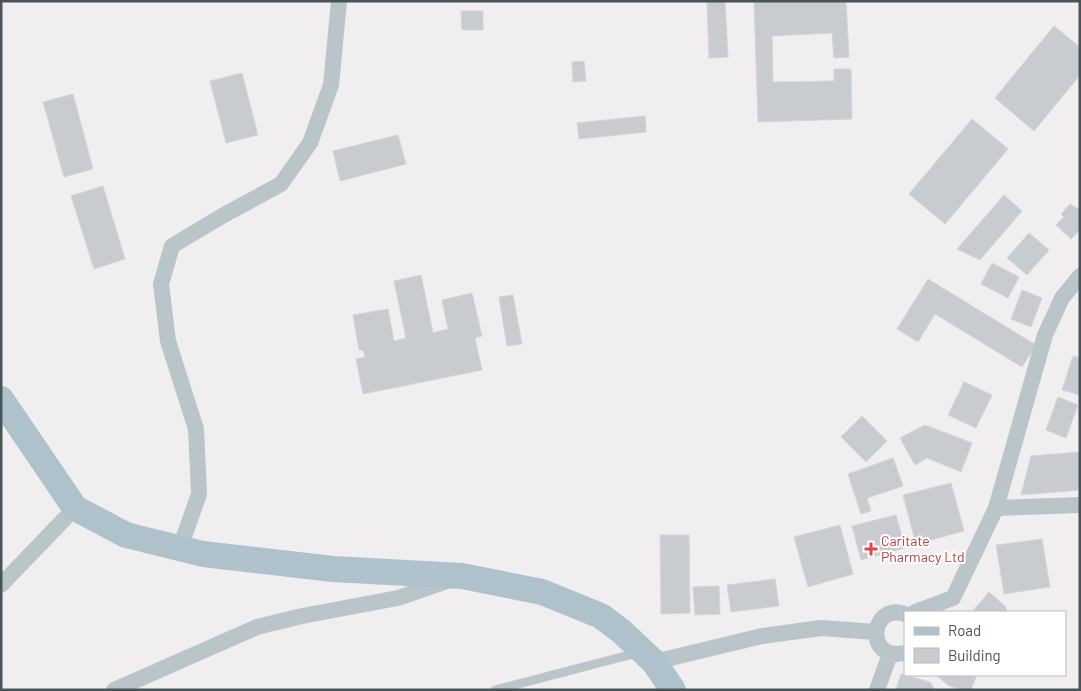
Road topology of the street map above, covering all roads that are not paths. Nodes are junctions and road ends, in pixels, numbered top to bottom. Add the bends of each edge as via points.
1 (339, 1) edge
2 (1080, 276) edge
3 (1, 399) edge
4 (1080, 505) edge
5 (75, 508) junction
6 (996, 508) junction
7 (180, 548) junction
8 (462, 576) junction
9 (1, 585) edge
10 (953, 598) junction
11 (918, 611) edge
12 (942, 611) edge
13 (904, 614) edge
14 (876, 632) junction
15 (898, 654) edge
16 (648, 657) junction
17 (114, 690) edge
18 (495, 690) edge
19 (673, 690) edge
20 (877, 690) edge

1 - 7 street via 331,86 310,144 281,184 172,246 162,284 168,341 196,429 199,494
2 - 6 street via 1062,298 1045,335
3 - 5 main road
4 - 6 street
5 - 7 main road via 126,535
5 - 9 street
6 - 10 street
7 - 8 main road via 203,554 333,569
8 - 16 main road via 542,592 579,606 601,616
8 - 17 street via 398,598 257,627
10 - 11 street
10 - 12 street
13 - 14 street via 887,615 881,619
14 - 15 street via 879,646
14 - 16 street via 821,628
15 - 20 street
16 - 18 lane
16 - 19 main road

